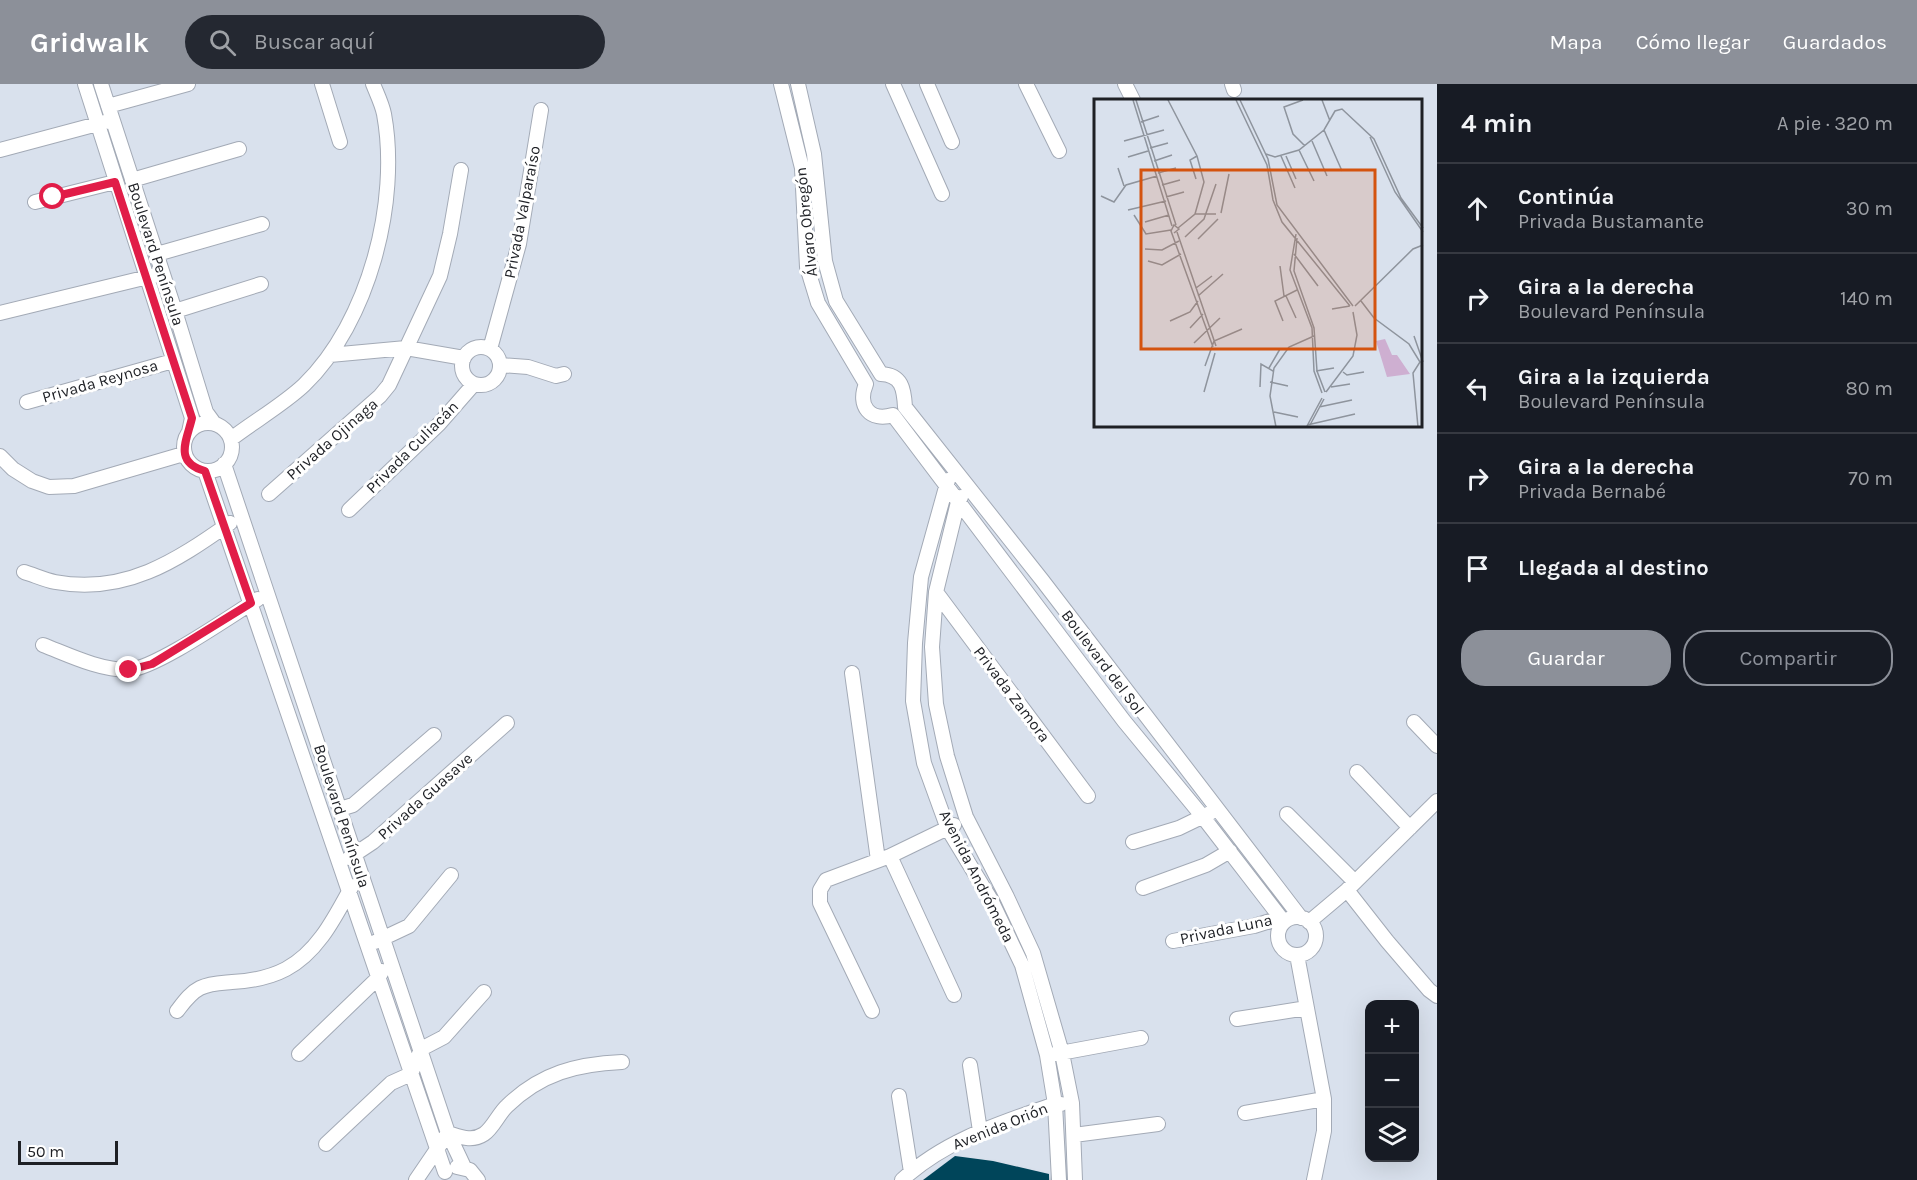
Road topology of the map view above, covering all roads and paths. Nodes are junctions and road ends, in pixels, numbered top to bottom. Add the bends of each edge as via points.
1 (85, 84) edge
2 (101, 84) edge
3 (188, 84) edge
4 (322, 84) edge
5 (374, 84) edge
6 (781, 84) edge
7 (798, 84) edge
8 (893, 84) edge
9 (927, 84) edge
10 (1026, 84) edge
11 (1125, 84) edge
12 (1132, 99) edge
13 (108, 106) junction
14 (541, 110) dead end
15 (113, 120) junction
16 (98, 124) junction
17 (340, 142) dead end
18 (952, 142) dead end
19 (239, 149) dead end
20 (0, 150) edge
21 (1059, 151) dead end
22 (460, 170) dead end
23 (132, 180) junction
24 (115, 182) junction
25 (942, 194) dead end
26 (36, 202) dead end
27 (262, 224) dead end
28 (157, 254) junction
29 (163, 272) junction
30 (146, 278) junction
31 (261, 284) dead end
32 (175, 311) junction
33 (0, 313) edge
34 (406, 348) junction
35 (490, 349) junction
36 (330, 356) junction
37 (464, 358) junction
38 (173, 361) junction
39 (500, 365) junction
40 (564, 374) dead end
41 (474, 384) junction
42 (27, 402) dead end
43 (899, 411) junction
44 (214, 423) junction
45 (189, 432) junction
46 (231, 439) junction
47 (0, 456) edge
48 (186, 458) junction
49 (224, 464) junction
50 (954, 468) junction
51 (205, 471) junction
52 (946, 485) junction
53 (968, 486) junction
54 (269, 494) dead end
55 (958, 502) junction
56 (349, 510) dead end
57 (242, 516) junction
58 (225, 527) junction
59 (24, 572) dead end
60 (936, 592) junction
61 (267, 593) junction
62 (251, 603) junction
63 (43, 645) dead end
64 (852, 673) dead end
65 (1414, 722) dead end
66 (507, 723) dead end
67 (434, 735) dead end
68 (1437, 746) edge
69 (1357, 772) dead end
70 (1088, 796) dead end
71 (1437, 801) edge
72 (1216, 808) junction
73 (340, 809) junction
74 (1287, 814) dead end
75 (966, 817) junction
76 (1203, 817) junction
77 (948, 828) junction
78 (1410, 828) junction
79 (1133, 842) dead end
80 (1230, 851) junction
81 (355, 854) junction
82 (884, 858) junction
83 (340, 864) junction
84 (360, 871) junction
85 (451, 876) dead end
86 (1351, 886) junction
87 (1143, 888) dead end
88 (349, 891) junction
89 (1282, 920) junction
90 (1305, 920) junction
91 (383, 938) junction
92 (1173, 940) dead end
93 (368, 945) junction
94 (1297, 956) junction
95 (390, 958) junction
96 (378, 977) junction
97 (484, 992) dead end
98 (954, 995) dead end
99 (1437, 996) edge
100 (1307, 1008) junction
101 (177, 1011) dead end
102 (872, 1011) dead end
103 (1236, 1019) dead end
104 (1141, 1038) dead end
105 (421, 1049) junction
106 (1062, 1053) junction
107 (299, 1054) dead end
108 (1047, 1055) junction
109 (622, 1062) dead end
110 (970, 1065) dead end
111 (411, 1074) junction
112 (899, 1096) dead end
113 (1324, 1099) junction
114 (1072, 1103) junction
115 (1055, 1104) junction
116 (1245, 1113) dead end
117 (1158, 1124) dead end
118 (980, 1131) junction
119 (448, 1133) junction
120 (1074, 1134) junction
121 (326, 1144) dead end
122 (437, 1148) junction
123 (464, 1167) junction
124 (442, 1176) edge
125 (907, 1176) edge
126 (416, 1180) edge
127 (478, 1180) edge
128 (1059, 1180) edge
129 (1075, 1180) edge
130 (1314, 1180) edge

1 - 16 street, Boulevard Península
2 - 13 street, Boulevard Península
3 - 13 street
4 - 17 street
5 - 36 street via 384,113 389,162 384,214 373,267
6 - 43 street, Álvaro Obregón via 802,168 807,267 818,303 866,384 862,399 868,411 880,417
7 - 43 street, Álvaro Obregón via 814,154 825,261 836,301 881,374 901,383 904,389
8 - 25 street
9 - 18 street
10 - 21 street
11 - 12 street
13 - 15 street, Boulevard Península
14 - 35 street, Privada Valparaíso via 519,244
15 - 16 street
15 - 23 street, Boulevard Península
16 - 20 street
16 - 24 street, Boulevard Península
19 - 23 street
22 - 34 street, Privada Ojinaga via 440,276
23 - 28 street, Boulevard Península
24 - 26 street
24 - 30 street, Boulevard Península
27 - 28 street
28 - 29 street, Boulevard Península
29 - 30 street
29 - 32 street, Boulevard Península
30 - 33 street
30 - 38 street, Boulevard Península
31 - 32 street
32 - 44 street, Boulevard Península via 206,412
34 - 36 street
34 - 37 street
34 - 54 street, Privada Ojinaga via 380,396
35 - 37 street via 478,347
35 - 39 street
36 - 46 street via 303,385
37 - 41 street via 462,370
38 - 42 street, Privada Reynosa
38 - 45 street, Boulevard Península via 192,418
39 - 40 street via 528,367 556,376
39 - 41 street via 493,382
41 - 56 street, Privada Culiacán
43 - 50 street, Boulevard del Sol
43 - 52 street, Boulevard del Sol
44 - 45 street via 198,424
44 - 46 street
45 - 48 street via 184,442
46 - 49 street via 231,454
47 - 48 street via 22,475 49,487 74,486 180,455
48 - 51 street
49 - 51 street
49 - 57 street, Boulevard Península
50 - 52 street, Avenida Andrómeda
50 - 53 street, Boulevard del Sol
51 - 58 street, Boulevard Península
52 - 55 street, Boulevard del Sol
52 - 77 street, Avenida Andrómeda via 921,577 913,701 924,763
53 - 55 street, Avenida Andrómeda
53 - 72 street, Boulevard del Sol
55 - 60 street, Avenida Andrómeda
55 - 76 street, Boulevard del Sol via 1124,721
57 - 58 street
57 - 61 street, Boulevard Península
58 - 59 street via 157,570 132,578 79,584 55,582
58 - 62 street, Boulevard Península
60 - 70 street, Privada Zamora
60 - 75 street, Avenida Andrómeda via 932,647 936,704
61 - 62 street
61 - 73 street, Boulevard Península
62 - 63 street via 152,664 129,670 100,665
62 - 83 street, Boulevard Península
64 - 82 street
65 - 68 street
66 - 81 street, Privada Guasave
67 - 73 street via 353,805
69 - 78 street
71 - 78 street
72 - 76 street
72 - 90 street, Boulevard del Sol
73 - 81 street, Boulevard Península
74 - 86 street
75 - 77 street
75 - 106 street, Avenida Andrómeda via 1033,953
76 - 79 street
76 - 80 street, Boulevard del Sol
77 - 82 street
77 - 108 street, Avenida Andrómeda via 991,900 1022,965
78 - 86 street
80 - 87 street via 1206,866
80 - 89 street, Boulevard del Sol
81 - 83 street, Privada Guasave
81 - 84 street, Boulevard Península
82 - 98 street
82 - 102 street via 826,880 820,890 820,903
83 - 88 street, Boulevard Península
84 - 88 street
84 - 91 street, Boulevard Península
85 - 91 street via 409,926
86 - 90 street
86 - 99 street via 1387,941
88 - 93 street, Boulevard Península
88 - 101 street via 320,940 303,958 258,980 200,988
89 - 90 street
89 - 92 street, Privada Luna
89 - 94 street via 1280,945
90 - 94 street via 1316,933 1316,940 1309,951
91 - 93 street
91 - 95 street, Boulevard Península
93 - 96 street, Boulevard Península
94 - 100 street
95 - 96 street
95 - 105 street, Boulevard Península
96 - 107 street
96 - 111 street, Boulevard Península
97 - 105 street via 444,1036
100 - 103 street
100 - 113 street
104 - 106 street
105 - 111 street
105 - 119 street, Boulevard Península
106 - 108 street
106 - 114 street, Avenida Andrómeda
108 - 115 street, Avenida Andrómeda
109 - 119 street via 581,1065 539,1081 499,1113 485,1134 471,1139
110 - 118 street
111 - 121 street via 391,1083
111 - 122 street, Boulevard Península
112 - 125 street
113 - 116 street
113 - 130 street via 1324,1131
114 - 115 street, Avenida Orión
114 - 120 street, Avenida Andrómeda
115 - 118 street, Avenida Orión
115 - 128 street, Avenida Andrómeda
117 - 120 street
118 - 125 street, Avenida Orión via 943,1149
119 - 122 street
119 - 123 street, Boulevard Península
120 - 129 street, Avenida Andrómeda
122 - 124 street, Boulevard Península
122 - 126 street
123 - 124 street
123 - 127 street

